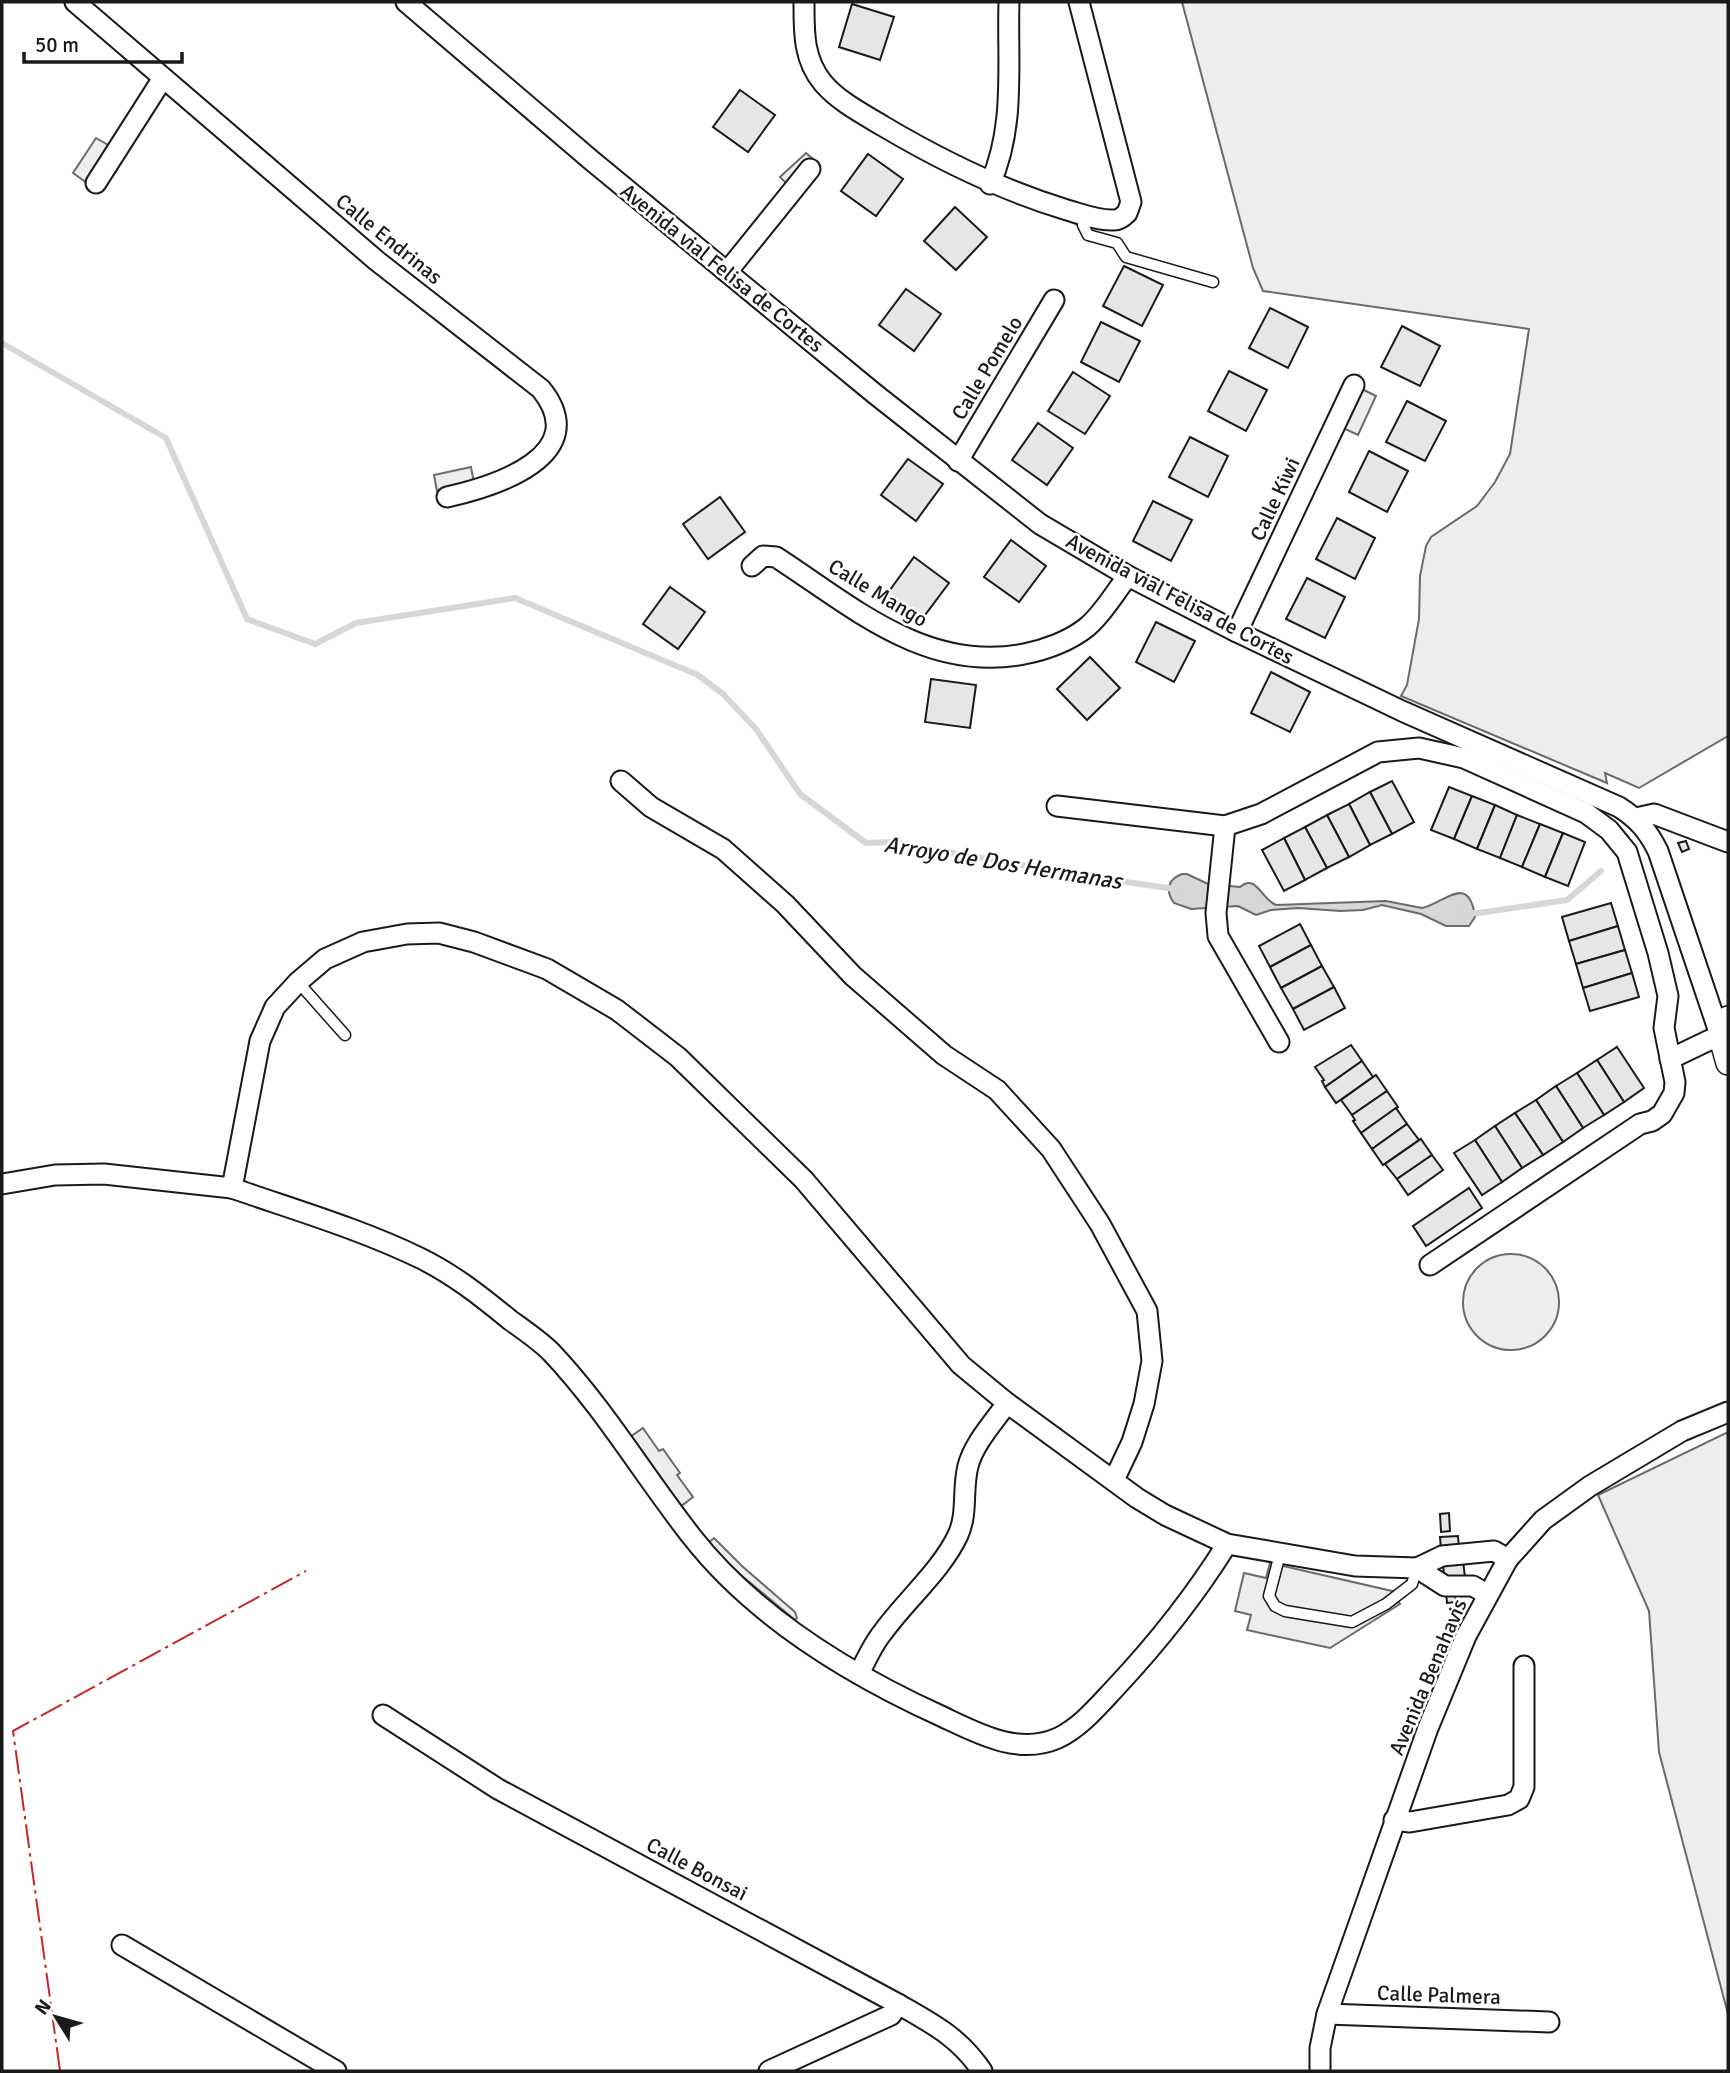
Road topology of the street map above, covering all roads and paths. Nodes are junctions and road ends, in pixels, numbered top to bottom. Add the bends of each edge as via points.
1 (75, 2) edge
2 (804, 2) edge
3 (1009, 2) edge
4 (1079, 2) edge
5 (412, 4) edge
6 (163, 78) junction
7 (810, 169) dead end
8 (96, 183) dead end
9 (990, 184) junction
10 (1085, 215) junction
11 (727, 272) junction
12 (1213, 282) dead end
13 (1054, 300) dead end
14 (1354, 384) dead end
15 (958, 461) junction
16 (447, 497) dead end
17 (752, 566) dead end
18 (1128, 576) junction
19 (1237, 632) junction
20 (621, 781) dead end
21 (1058, 806) dead end
22 (1636, 818) junction
23 (1226, 826) junction
24 (1728, 842) edge
25 (298, 982) junction
26 (1724, 1026) edge
27 (345, 1035) dead end
28 (1279, 1042) dead end
29 (1670, 1059) junction
30 (1728, 1063) edge
31 (2, 1184) edge
32 (232, 1188) junction
33 (1430, 1265) dead end
34 (1007, 1403) junction
35 (1728, 1412) edge
36 (1114, 1480) junction
37 (1227, 1544) junction
38 (1280, 1555) junction
39 (1508, 1559) junction
40 (1417, 1569) junction
41 (1488, 1595) junction
42 (1524, 1666) dead end
43 (859, 1674) junction
44 (383, 1715) dead end
45 (1394, 1821) junction
46 (122, 1945) dead end
47 (898, 2004) junction
48 (1327, 2014) junction
49 (1549, 2022) dead end
50 (336, 2071) edge
51 (769, 2071) edge
52 (982, 2071) edge
53 (1320, 2071) edge

1 - 6 street, Calle Endrinas
2 - 9 street via 806,49 824,85 932,155
3 - 9 street via 1009,103 1003,147
4 - 10 street via 1131,202 1127,213 1118,219
5 - 11 street, Avenida vial Felisa de Cortes
6 - 8 street
6 - 16 street, Calle Endrinas via 377,261 549,399 556,427 544,453 510,478
7 - 11 street
9 - 10 street
10 - 12 lane via 1088,235 1118,243 1126,257
11 - 15 street, Avenida vial Felisa de Cortes
13 - 15 street, Calle Pomelo
14 - 19 street, Calle Kiwi
15 - 18 street, Avenida vial Felisa de Cortes via 1040,524
17 - 18 street, Calle Mango via 763,556 776,557 910,642 978,659 1039,651 1066,639 1088,626
18 - 19 street, Avenida vial Felisa de Cortes
19 - 22 street, Avenida vial Felisa de Cortes
20 - 36 street via 651,807 723,849 785,904 853,976 944,1055 997,1090 1051,1149 1100,1224 1147,1311 1152,1362 1146,1393 1132,1442
21 - 23 street
22 - 24 street via 1654,814
22 - 26 street, Avenida vial Felisa de Cortes via 1658,851
23 - 28 street via 1217,936
23 - 29 street via 1261,814 1378,752 1419,748 1464,758 1586,813 1609,830 1626,852 1668,996 1664,1028
25 - 27 lane
25 - 32 street via 275,1007 260,1041
25 - 34 street via 325,959 363,942 439,933 514,955 580,987 678,1057 804,1180 961,1365
26 - 29 street
26 - 30 street, Avenida vial Felisa de Cortes
29 - 33 street via 1674,1093 1662,1114 1640,1124
31 - 32 street via 55,1175 104,1174
32 - 43 street via 410,1254 487,1301 549,1351 726,1574 800,1636
34 - 36 street
34 - 43 street via 968,1464 959,1533 881,1634
35 - 39 street, Avenida Benahavis via 1682,1432 1590,1486 1544,1520
36 - 37 street via 1165,1514
37 - 38 street
37 - 43 street via 1159,1642 1087,1718 1058,1738 1009,1744 909,1702
38 - 40 street
38 - 40 lane via 1269,1596 1275,1606 1352,1622 1412,1584
39 - 40 street via 1494,1551 1442,1556
39 - 41 street, Avenida Benahavis
40 - 41 street via 1445,1586 1473,1586
41 - 45 street, Avenida Benahavis via 1461,1647
42 - 45 street via 1524,1787 1518,1799 1508,1805
44 - 47 street, Calle Bonsai via 498,1788
45 - 48 street, Avenida Benahavis
46 - 50 street
47 - 51 street via 891,2015
47 - 52 street, Calle Bonsai via 949,2034
48 - 49 street, Calle Palmera
48 - 53 street, Avenida Benahavis

